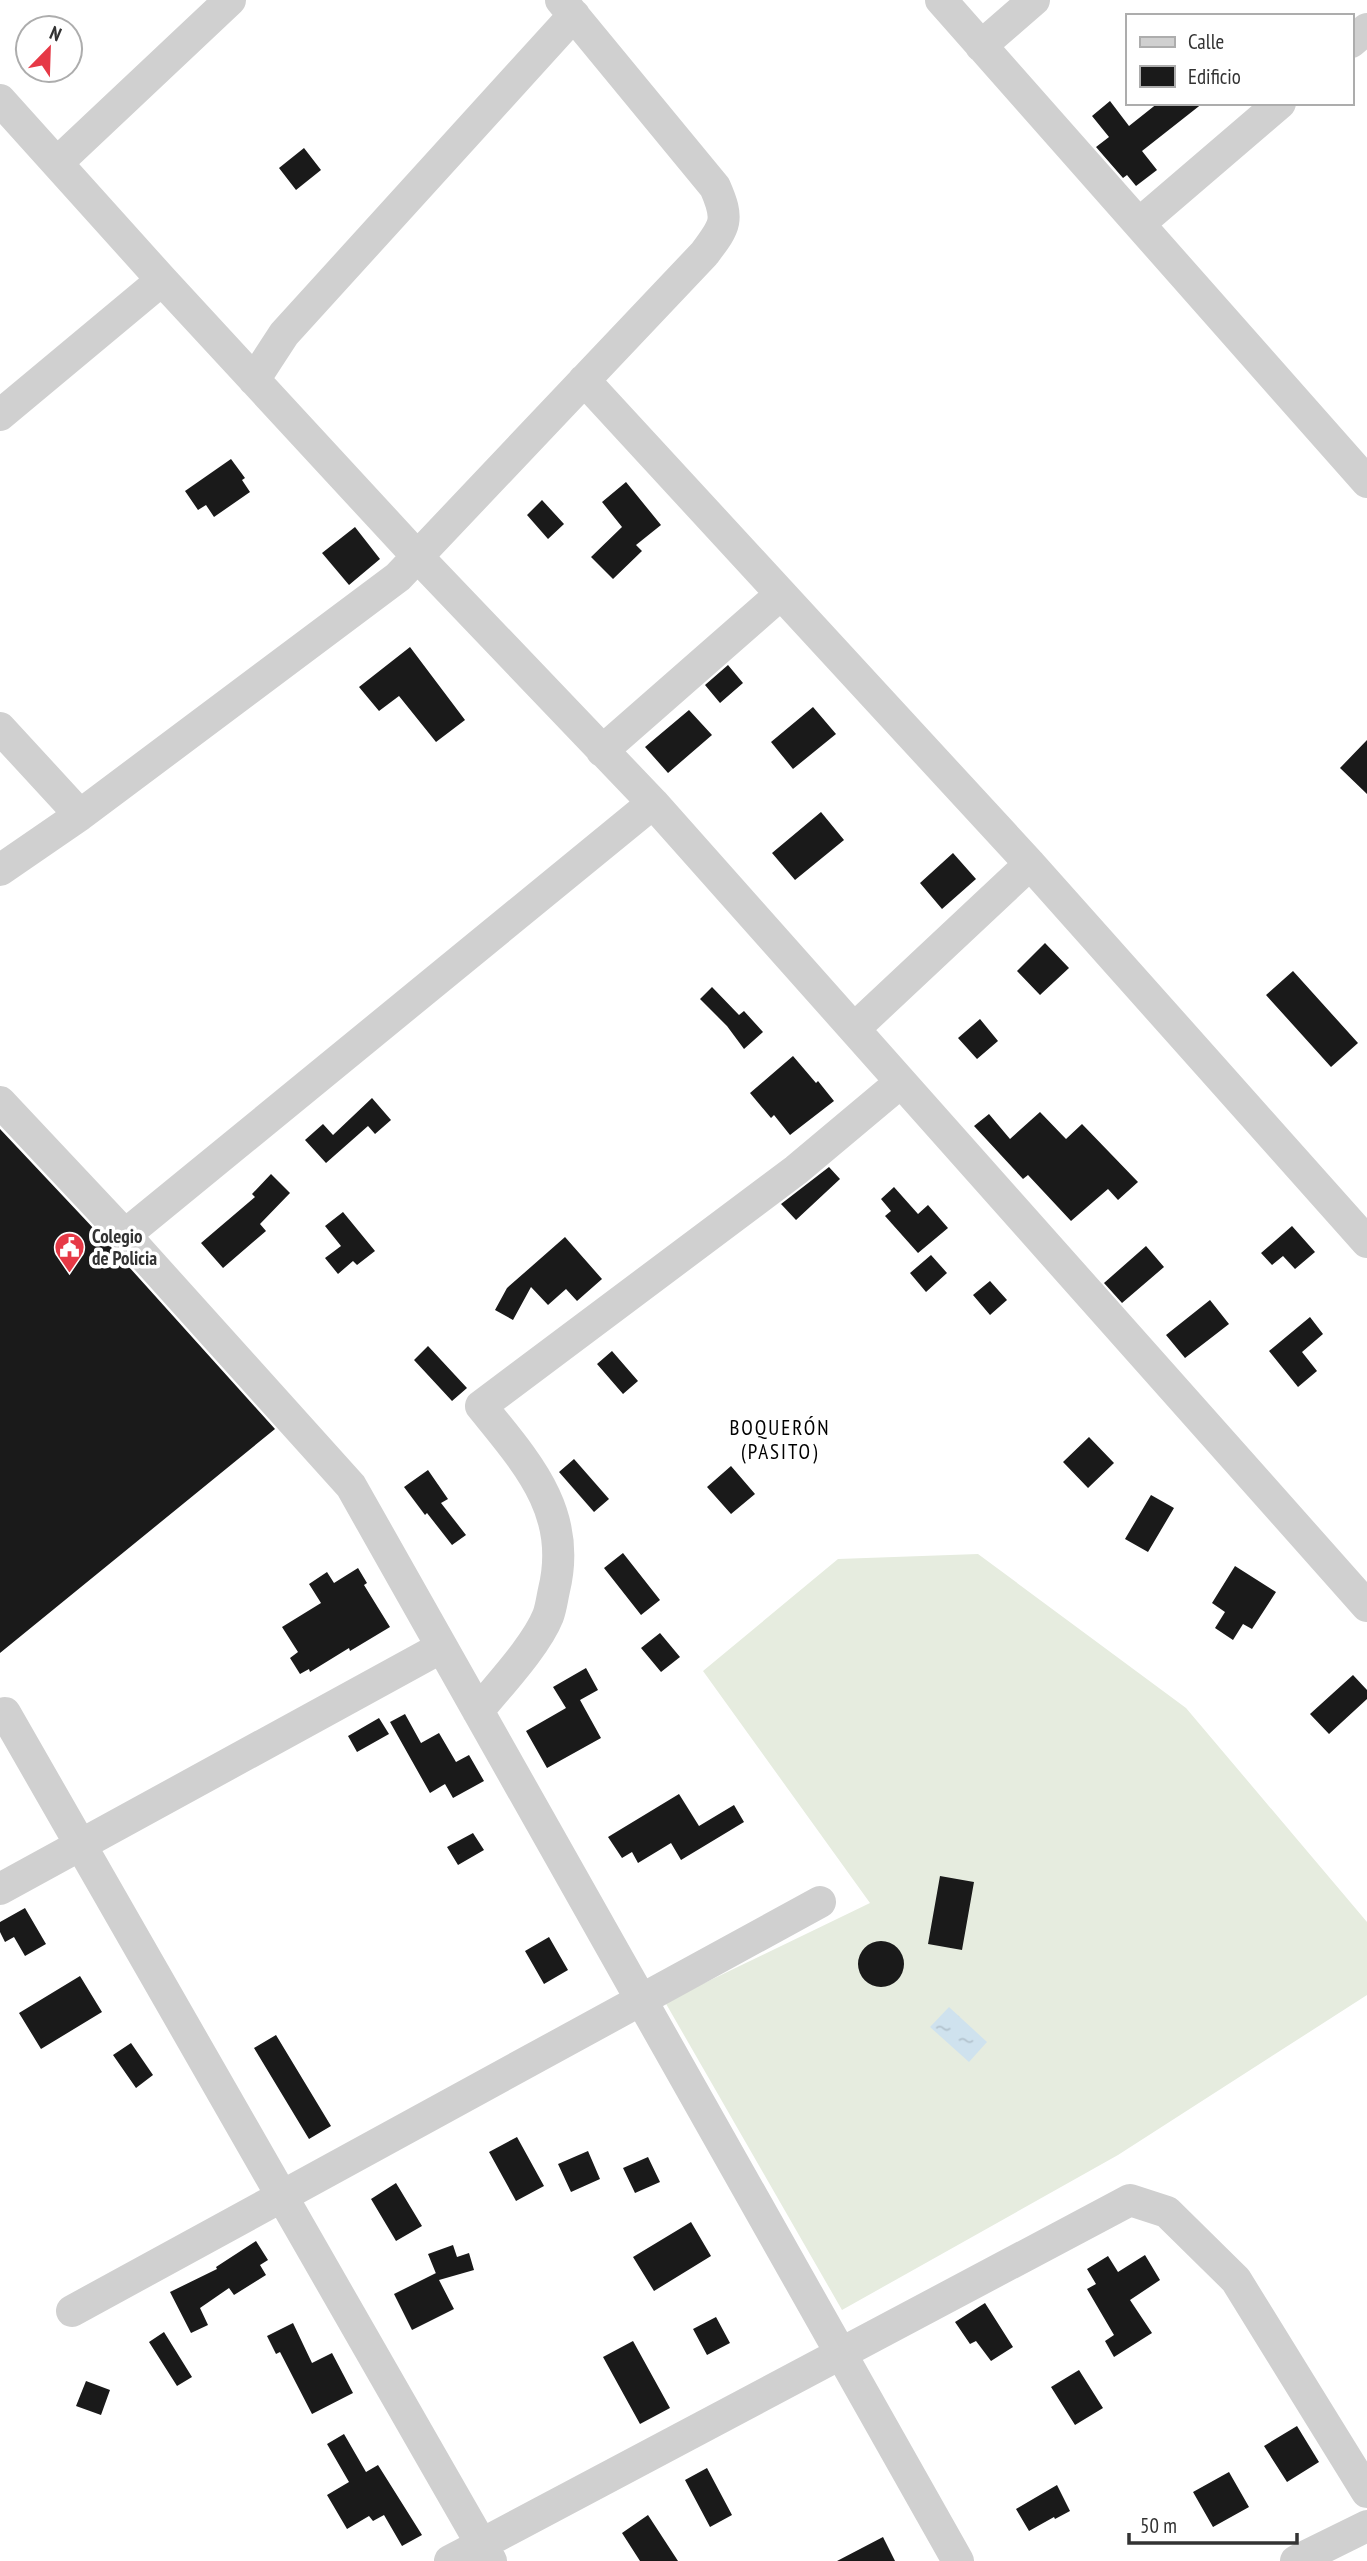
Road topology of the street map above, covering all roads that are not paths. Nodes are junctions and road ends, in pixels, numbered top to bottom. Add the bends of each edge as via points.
1 (230, 0) edge
2 (941, 0) edge
3 (1034, 0) edge
4 (567, 7) edge
5 (1367, 29) edge
6 (1353, 40) edge
7 (981, 46) junction
8 (0, 100) edge
9 (1278, 105) edge
10 (57, 163) junction
11 (1140, 223) junction
12 (162, 280) junction
13 (254, 380) junction
14 (584, 380) junction
15 (0, 415) edge
16 (1367, 482) edge
17 (416, 555) junction
18 (781, 594) junction
19 (0, 728) edge
20 (602, 751) junction
21 (653, 803) junction
22 (80, 815) junction
23 (1030, 864) junction
24 (0, 870) edge
25 (854, 1029) junction
26 (901, 1082) junction
27 (0, 1102) edge
28 (125, 1235) junction
29 (1367, 1242) edge
30 (1367, 1606) edge
31 (442, 1647) junction
32 (478, 1710) junction
33 (5, 1713) dead end
34 (81, 1846) junction
35 (0, 1889) edge
36 (820, 1902) dead end
37 (641, 2000) junction
38 (282, 2196) junction
39 (72, 2311) dead end
40 (840, 2353) junction
41 (1367, 2492) edge
42 (1367, 2526) edge
43 (487, 2553) edge
44 (450, 2561) edge
45 (958, 2561) edge
46 (1296, 2561) edge

1 - 10 street
2 - 7 street
3 - 7 street
4 - 13 street via 284,334
4 - 14 street via 715,187 725,210 720,233 704,254
5 - 6 street
7 - 11 street
8 - 10 street
9 - 11 street
10 - 12 street
11 - 16 street
12 - 13 street
12 - 15 street
13 - 17 street
14 - 17 street
14 - 18 street
17 - 20 street
17 - 22 street via 398,577
18 - 20 street
18 - 23 street
19 - 22 street
20 - 21 street
21 - 25 street
21 - 28 street
22 - 24 street
23 - 25 street
23 - 29 street
25 - 26 street
26 - 30 street
26 - 32 street via 796,1170 481,1406 526,1461 548,1499 559,1540 557,1578 547,1617
27 - 28 street
28 - 31 street via 351,1486
31 - 32 street
31 - 34 street
32 - 37 street
33 - 34 street
34 - 35 street
34 - 38 street
36 - 37 street
37 - 38 street
37 - 40 street
38 - 39 street
38 - 43 street
40 - 41 street via 1130,2200 1167,2212 1236,2280
40 - 43 street
40 - 45 street
42 - 46 street
43 - 44 street

